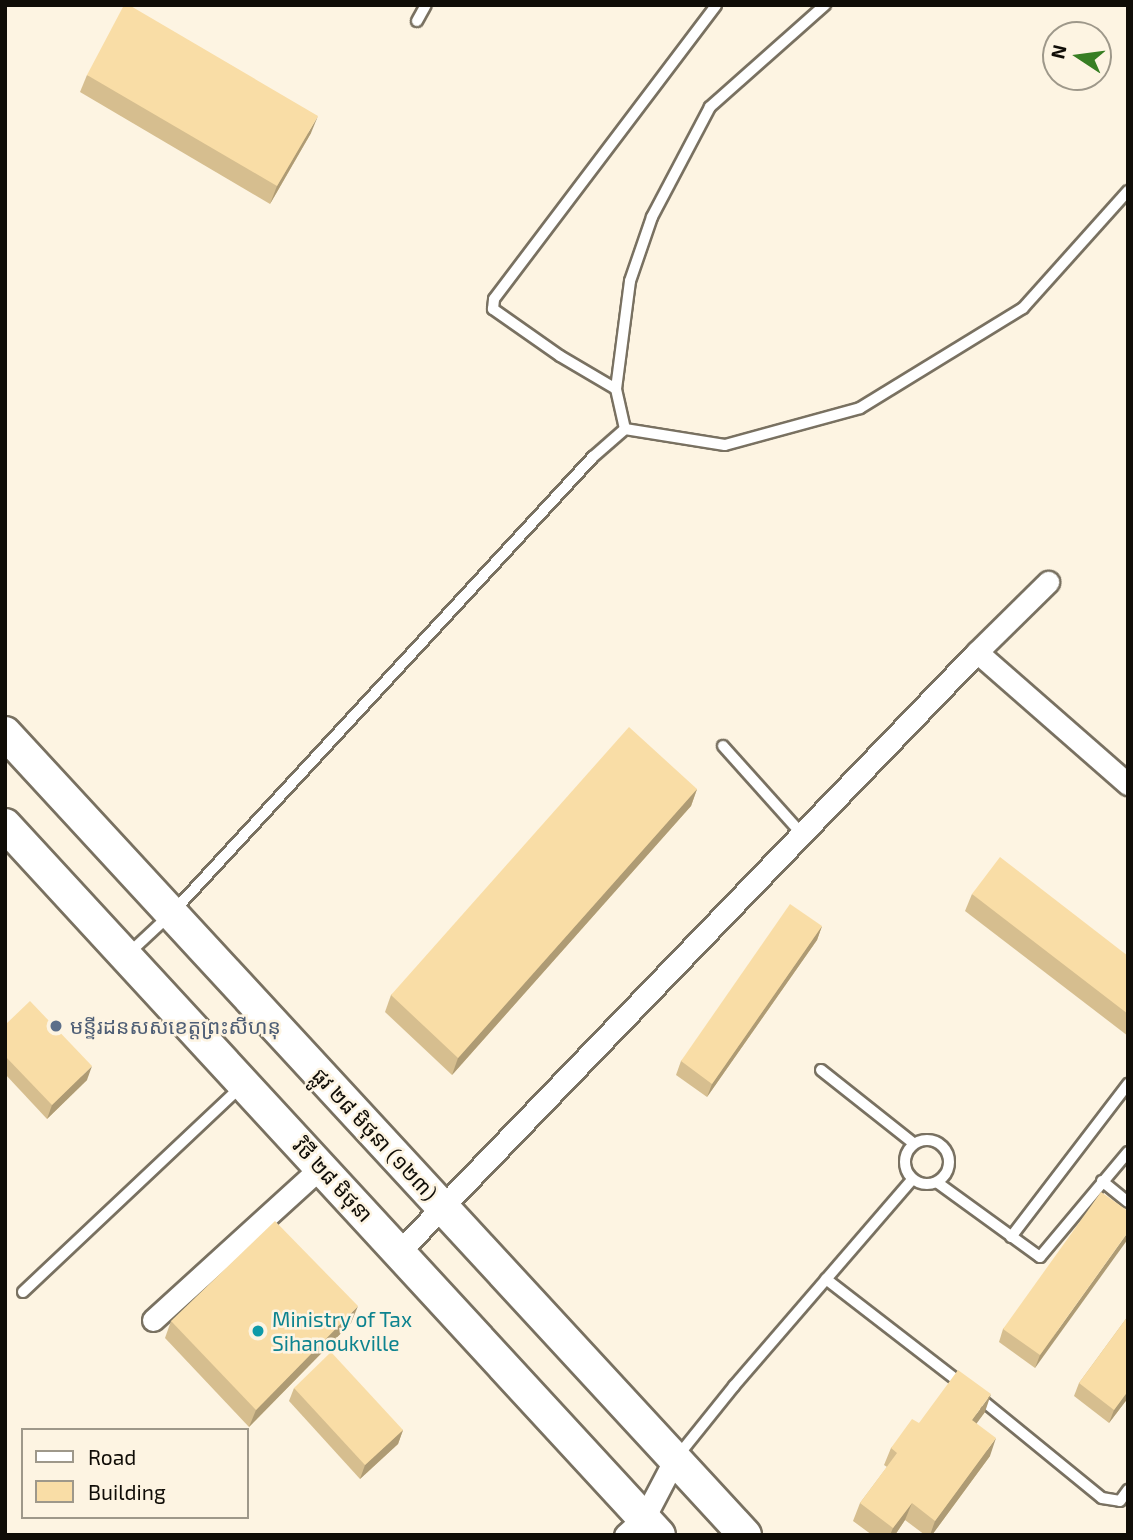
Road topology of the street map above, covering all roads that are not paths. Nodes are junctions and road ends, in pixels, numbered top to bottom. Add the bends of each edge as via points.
1 (426, 5) edge
2 (716, 5) edge
3 (825, 5) edge
4 (417, 21) dead end
5 (1128, 191) edge
6 (616, 389) junction
7 (625, 429) junction
8 (1048, 582) dead end
9 (977, 652) junction
10 (5, 733) edge
11 (723, 746) dead end
12 (1128, 784) edge
13 (5, 825) edge
14 (803, 834) junction
15 (172, 913) junction
16 (126, 956) junction
17 (821, 1070) dead end
18 (244, 1084) junction
19 (1128, 1084) edge
20 (913, 1143) junction
21 (1128, 1152) edge
22 (320, 1167) junction
23 (912, 1180) junction
24 (1102, 1181) junction
25 (938, 1183) junction
26 (1128, 1202) edge
27 (444, 1208) junction
28 (1011, 1237) junction
29 (399, 1252) junction
30 (826, 1279) junction
31 (23, 1292) dead end
32 (153, 1320) dead end
33 (675, 1460) junction
34 (1128, 1490) edge
35 (643, 1529) edge
36 (745, 1535) edge

1 - 4 lane
2 - 6 lane via 494,299 493,309
3 - 6 lane via 710,107 652,217 630,281
5 - 7 lane via 1023,307 860,408 725,445
6 - 7 lane
7 - 15 lane via 593,457
8 - 9 street
9 - 12 street
9 - 14 street
10 - 15 main road, ផ្លូវ ២៨ មិថុនា (១២៣)
11 - 14 lane
13 - 16 main road, វិថី ២៨ មិថុនា
14 - 27 street
15 - 16 lane
15 - 27 main road, ផ្លូវ ២៨ មិថុនា (១២៣)
16 - 18 main road, វិថី ២៨ មិថុនា
17 - 20 lane
18 - 22 main road, វិថី ២៨ មិថុនា
18 - 31 lane
19 - 28 lane
20 - 23 lane via 907,1155
20 - 25 lane via 927,1138 939,1143 949,1157 948,1172
21 - 24 lane
22 - 29 main road, វិថី ២៨ មិថុនា
22 - 32 street
23 - 25 lane
23 - 30 lane
24 - 26 lane
24 - 28 lane via 1040,1257
25 - 28 lane
27 - 29 street
27 - 33 main road, ផ្លូវ ២៨ មិថុនា (១២៣)
29 - 35 main road, វិថី ២៨ មិថុនា
30 - 33 lane
30 - 34 lane via 1102,1498 1120,1501
33 - 35 street
33 - 36 main road, ផ្លូវ ២៨ មិថុនា (១២៣)

